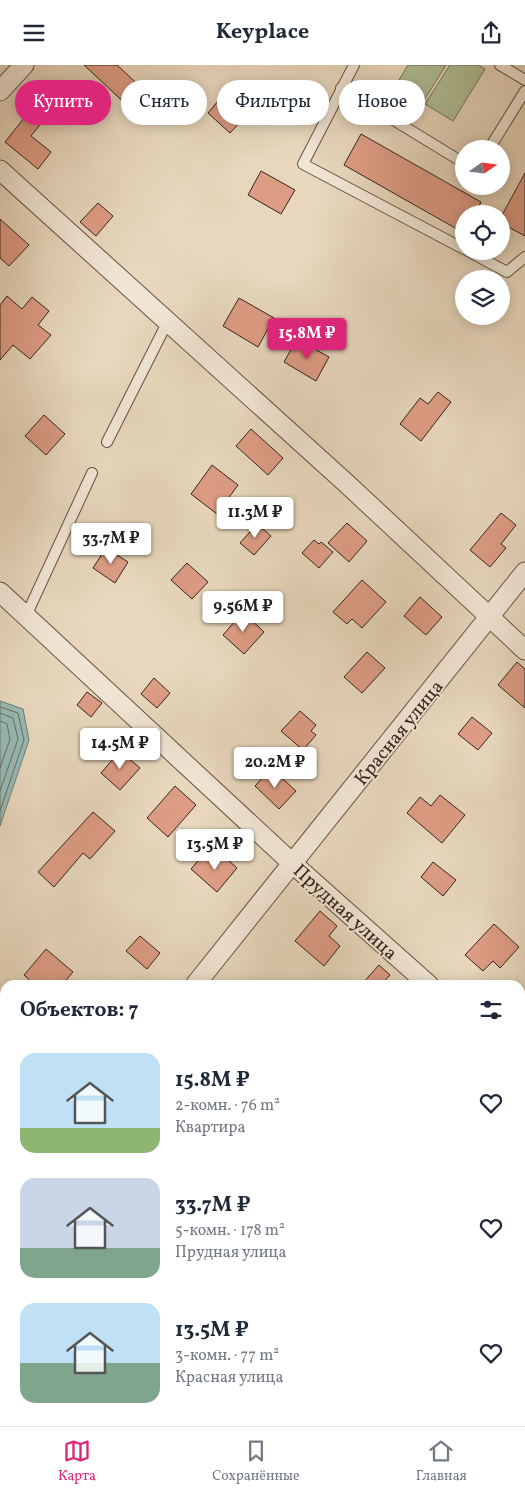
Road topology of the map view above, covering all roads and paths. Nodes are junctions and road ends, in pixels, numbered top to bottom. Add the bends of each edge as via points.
1 (24, 65) edge
2 (354, 65) edge
3 (500, 65) edge
4 (346, 80) edge
5 (525, 80) edge
6 (0, 91) edge
7 (525, 91) edge
8 (339, 92) edge
9 (402, 125) edge
10 (495, 140) edge
11 (455, 158) edge
12 (0, 170) edge
13 (455, 244) edge
14 (525, 257) edge
15 (485, 260) edge
16 (168, 321) junction
17 (107, 442) dead end
18 (92, 473) dead end
19 (525, 572) edge
20 (0, 592) edge
21 (26, 616) junction
22 (490, 617) junction
23 (525, 651) edge
24 (293, 864) junction
25 (199, 980) edge
26 (423, 980) edge

1 - 6 street
2 - 4 lane
3 - 5 lane
7 - 10 lane
8 - 13 lane via 303,164
9 - 11 lane
12 - 16 street
14 - 15 lane via 507,272
16 - 17 lane
16 - 22 street
18 - 21 lane
19 - 22 street, Красная улица
20 - 21 street, Прудная улица
21 - 24 street, Прудная улица
22 - 23 street
22 - 24 street, Красная улица
24 - 25 street, Красная улица
24 - 26 street, Прудная улица

